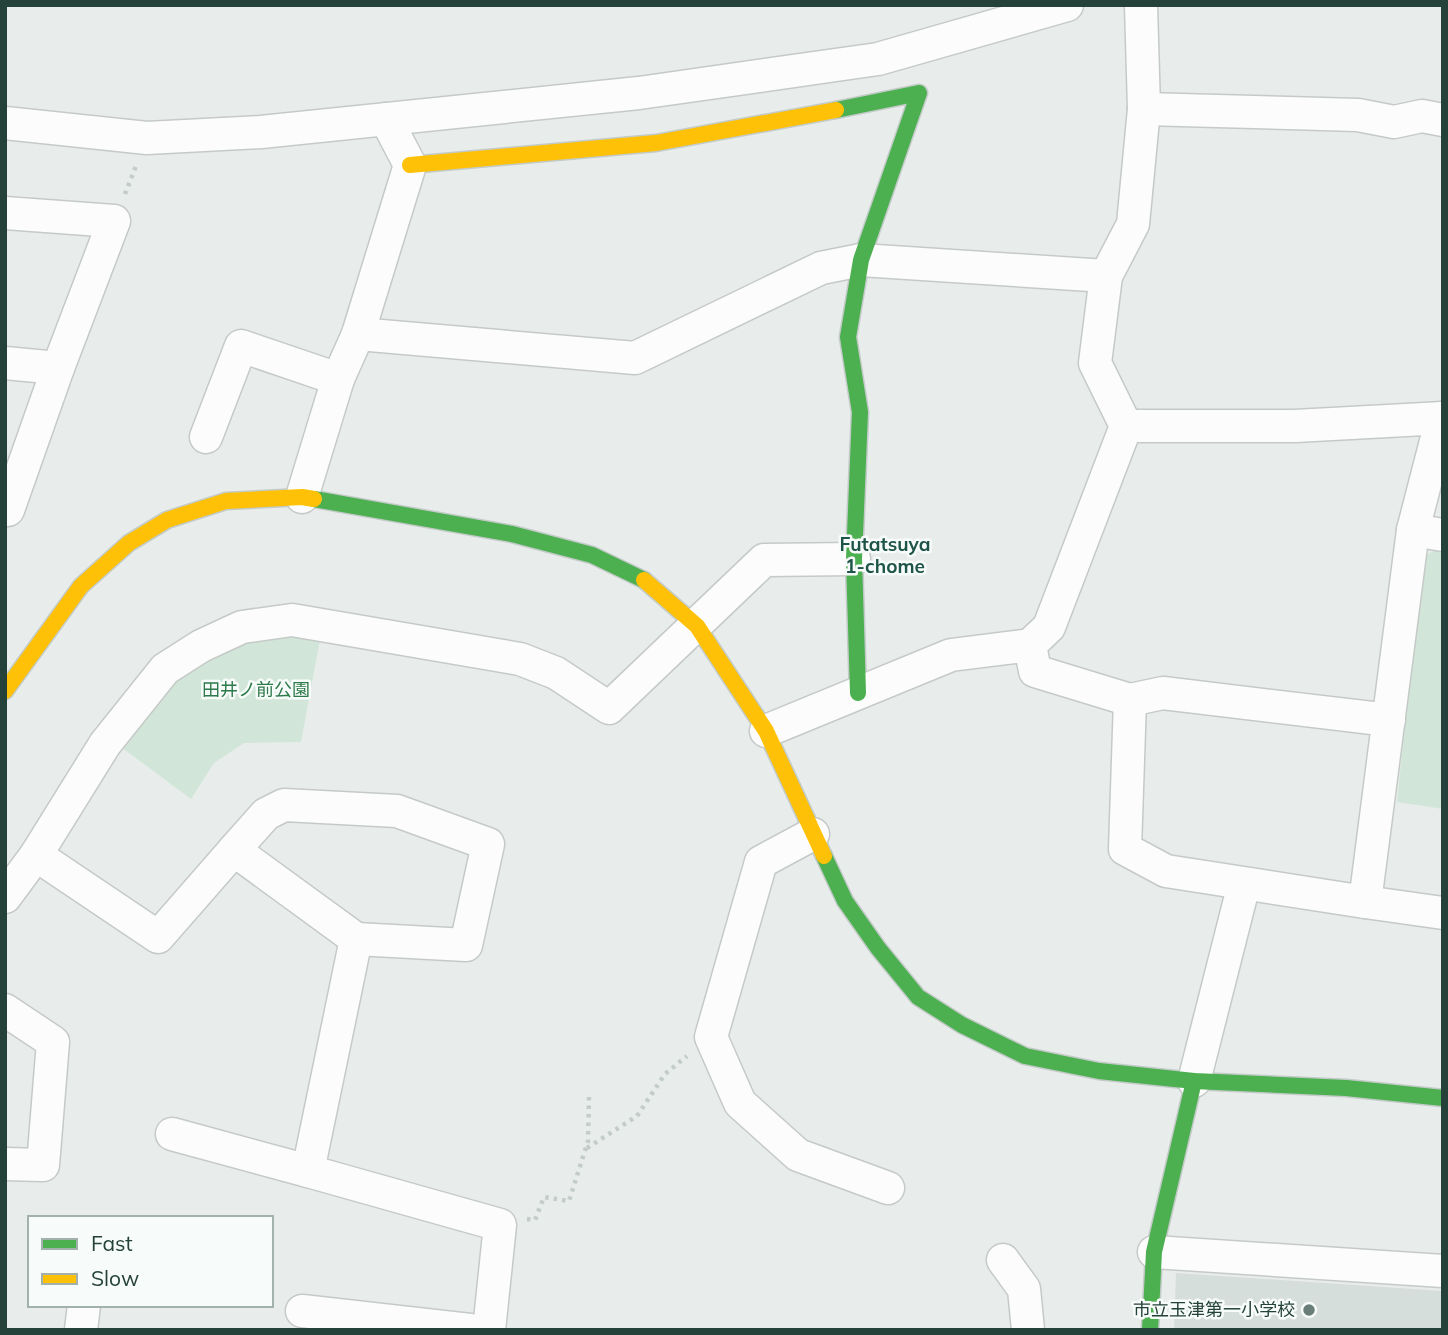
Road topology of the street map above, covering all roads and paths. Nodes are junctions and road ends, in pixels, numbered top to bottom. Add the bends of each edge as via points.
1 (1067, 5) edge
2 (1141, 5) edge
3 (1144, 109) junction
4 (386, 119) junction
5 (1443, 120) edge
6 (5, 123) edge
7 (147, 138) junction
8 (411, 164) junction
9 (5, 212) edge
10 (114, 221) junction
11 (861, 260) junction
12 (1106, 276) junction
13 (358, 334) junction
14 (5, 363) edge
15 (58, 368) junction
16 (338, 379) junction
17 (1443, 418) edge
18 (1126, 426) junction
19 (206, 437) dead end
20 (302, 497) junction
21 (5, 510) edge
22 (1428, 532) edge
23 (854, 559) junction
24 (696, 626) junction
25 (1030, 645) junction
26 (5, 691) edge
27 (858, 693) junction
28 (1129, 700) junction
29 (1389, 720) junction
30 (766, 731) junction
31 (813, 835) junction
32 (234, 850) junction
33 (36, 855) junction
34 (1244, 884) junction
35 (5, 897) edge
36 (1365, 902) junction
37 (1443, 913) edge
38 (356, 939) junction
39 (5, 1010) edge
40 (711, 1037) junction
41 (1194, 1081) junction
42 (589, 1096) dead end
43 (1443, 1098) edge
44 (172, 1135) dead end
45 (586, 1149) junction
46 (5, 1164) edge
47 (308, 1171) junction
48 (888, 1188) dead end
49 (500, 1225) junction
50 (1154, 1252) junction
51 (1003, 1260) dead end
52 (1443, 1271) edge
53 (84, 1307) edge
54 (302, 1311) dead end
55 (81, 1330) edge
56 (470, 1330) edge
57 (489, 1330) edge
58 (1028, 1330) edge
59 (1150, 1330) edge

1 - 4 street via 878,59 639,93
2 - 3 street
3 - 5 street via 1358,115 1394,122 1422,116
3 - 12 street via 1133,224
4 - 7 street
4 - 8 street
6 - 7 street
7 - 10 path
8 - 11 street via 656,143 919,93
8 - 13 street
9 - 10 street
10 - 15 street
11 - 12 street
11 - 13 street via 821,268 635,358
11 - 23 street via 848,337 860,412
12 - 18 street via 1096,363
13 - 16 street
14 - 15 street
15 - 21 street
16 - 19 street via 241,346
16 - 20 street
17 - 18 street via 1296,426
17 - 22 street
18 - 25 street via 1049,626
20 - 24 street via 512,534 592,555 644,580
20 - 26 street via 226,501 167,520 129,543 81,586
22 - 29 street
23 - 24 street via 764,560
23 - 27 street
24 - 30 street
24 - 33 street via 609,708 556,673 520,659 292,620 242,627 165,669 106,744
25 - 27 street via 951,655
25 - 28 street via 1035,671
27 - 30 street
28 - 29 street via 1163,693
28 - 34 street via 1125,849 1166,872
29 - 36 street
30 - 31 street
31 - 40 street via 761,862
31 - 41 street via 845,901 918,997 1025,1056 1099,1071
32 - 33 street via 158,937
32 - 38 street
32 - 38 street via 266,814 284,805 397,811 488,844 466,945
33 - 35 street
34 - 36 street
34 - 41 street
36 - 37 street
38 - 47 street
39 - 46 street via 53,1042 43,1165
40 - 45 path via 665,1074 637,1116
40 - 48 street via 740,1103 798,1155
41 - 43 street
41 - 50 street
42 - 45 path
44 - 47 street
45 - 49 path via 569,1201 544,1197 535,1220 505,1216
47 - 49 street
49 - 57 street
50 - 52 street
50 - 59 street
51 - 58 street via 1024,1289
53 - 55 street
54 - 56 street

